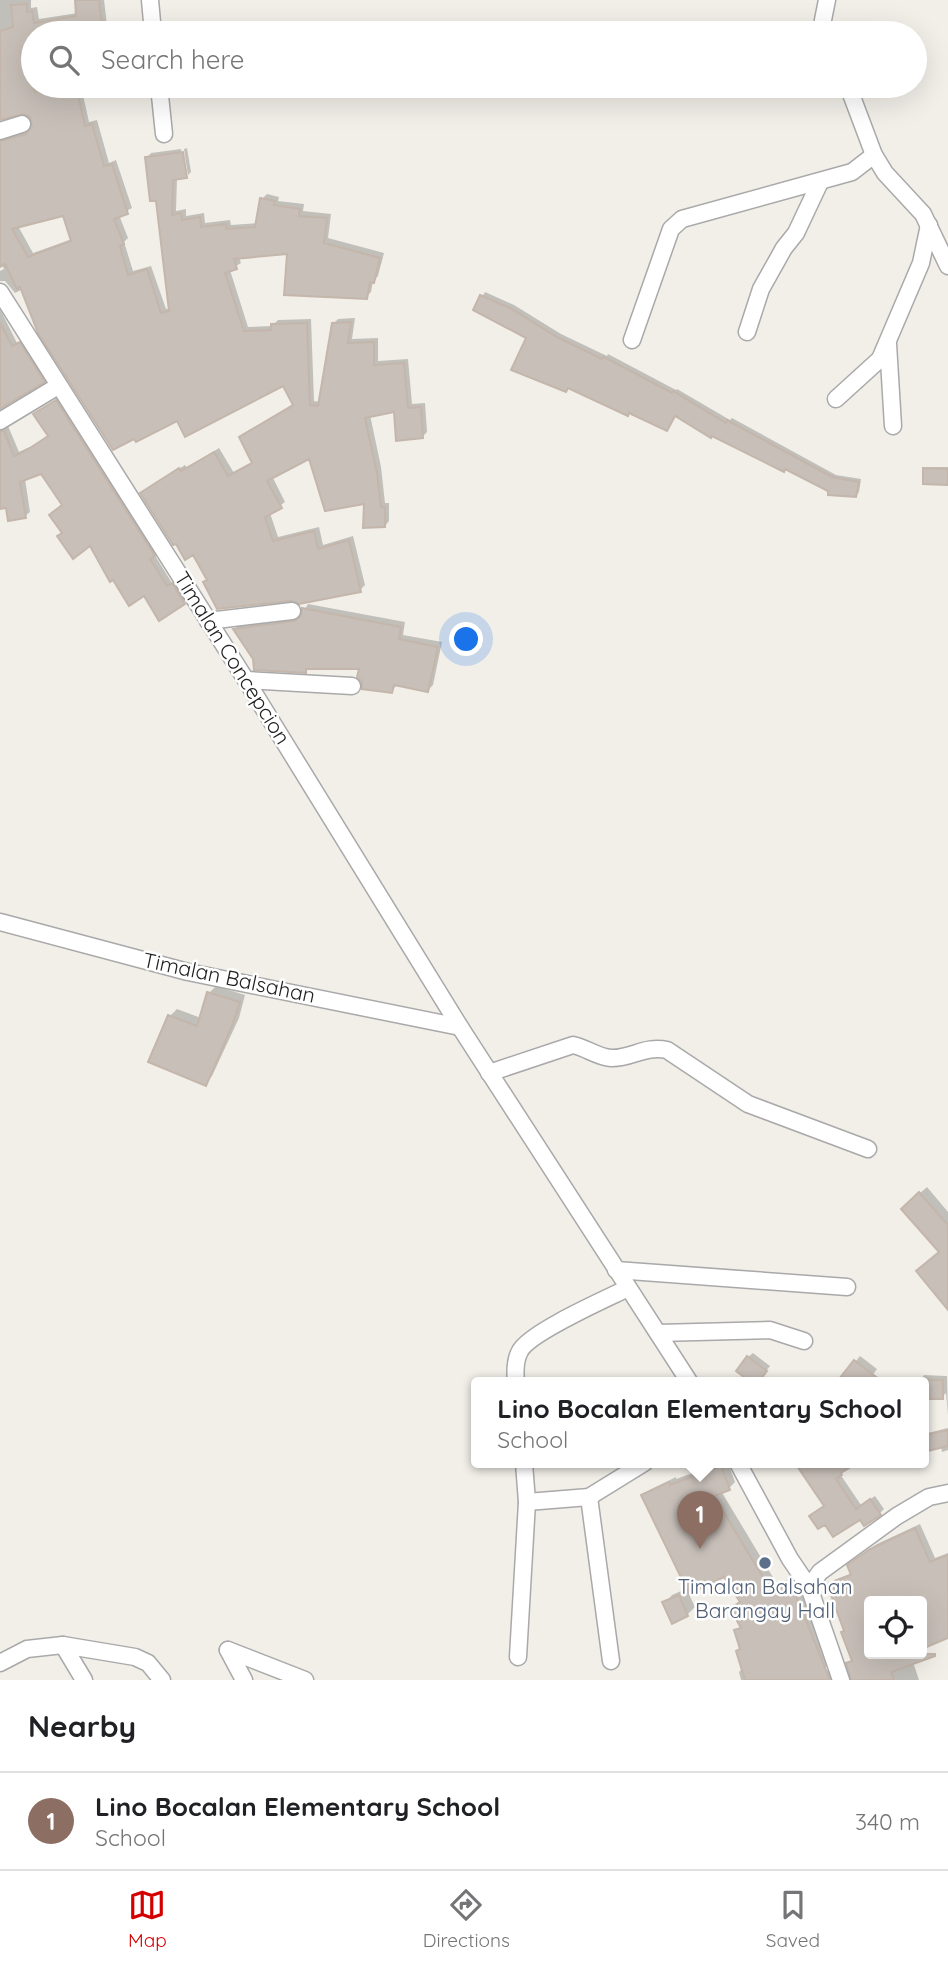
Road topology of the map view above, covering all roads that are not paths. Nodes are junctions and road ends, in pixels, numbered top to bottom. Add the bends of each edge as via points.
1 (150, 0) edge
2 (827, 0) edge
3 (152, 21) edge
4 (823, 21) edge
5 (160, 98) edge
6 (853, 98) edge
7 (22, 124) dead end
8 (0, 131) edge
9 (164, 134) dead end
10 (874, 155) junction
11 (820, 182) junction
12 (929, 225) junction
13 (948, 266) edge
14 (0, 292) edge
15 (747, 332) dead end
16 (632, 340) dead end
17 (888, 342) junction
18 (58, 386) junction
19 (836, 399) dead end
20 (0, 421) edge
21 (893, 426) dead end
22 (292, 611) dead end
23 (208, 621) junction
24 (246, 680) junction
25 (352, 686) dead end
26 (0, 922) edge
27 (460, 1027) junction
28 (489, 1073) junction
29 (868, 1149) dead end
30 (616, 1270) junction
31 (847, 1287) dead end
32 (628, 1288) junction
33 (658, 1333) junction
34 (804, 1341) dead end
35 (516, 1377) edge
36 (686, 1377) edge
37 (524, 1468) edge
38 (636, 1468) edge
39 (741, 1468) edge
40 (948, 1493) edge
41 (589, 1497) junction
42 (527, 1502) junction
43 (809, 1587) junction
44 (63, 1645) junction
45 (518, 1657) dead end
46 (611, 1661) dead end
47 (0, 1663) edge
48 (83, 1680) edge
49 (162, 1680) edge
50 (244, 1680) edge
51 (305, 1680) edge
52 (841, 1680) edge

1 - 3 street
2 - 4 street
5 - 9 street
6 - 10 street
7 - 8 street
10 - 11 street via 852,172
10 - 12 street
11 - 15 street via 796,233 761,289
11 - 16 street via 682,219 671,229
12 - 13 street
12 - 17 street via 921,263
14 - 18 street, Timalan Concepcion
17 - 19 street via 874,365
17 - 21 street
18 - 20 street
18 - 23 street, Timalan Concepcion
22 - 23 street
23 - 24 street, Timalan Concepcion
24 - 25 street
24 - 27 street, Timalan Concepcion
26 - 27 street, Timalan Balsahan via 188,972
27 - 28 street, Timalan Concepcion
28 - 29 street via 573,1045 613,1058 654,1047 667,1050 748,1104
28 - 30 street, Timalan Concepcion
30 - 31 street
30 - 32 street, Timalan Concepcion
32 - 33 street, Timalan Concepcion
32 - 35 street via 537,1335 521,1350
33 - 34 street via 770,1330
33 - 36 street, Timalan Concepcion
37 - 42 street
38 - 41 street
39 - 43 street
40 - 43 street via 929,1497 897,1516 820,1572
41 - 42 street
41 - 46 street
42 - 45 street
43 - 52 street
44 - 47 street via 27,1649
44 - 48 street
44 - 49 street via 135,1657 148,1663
50 - 51 street via 228,1650

